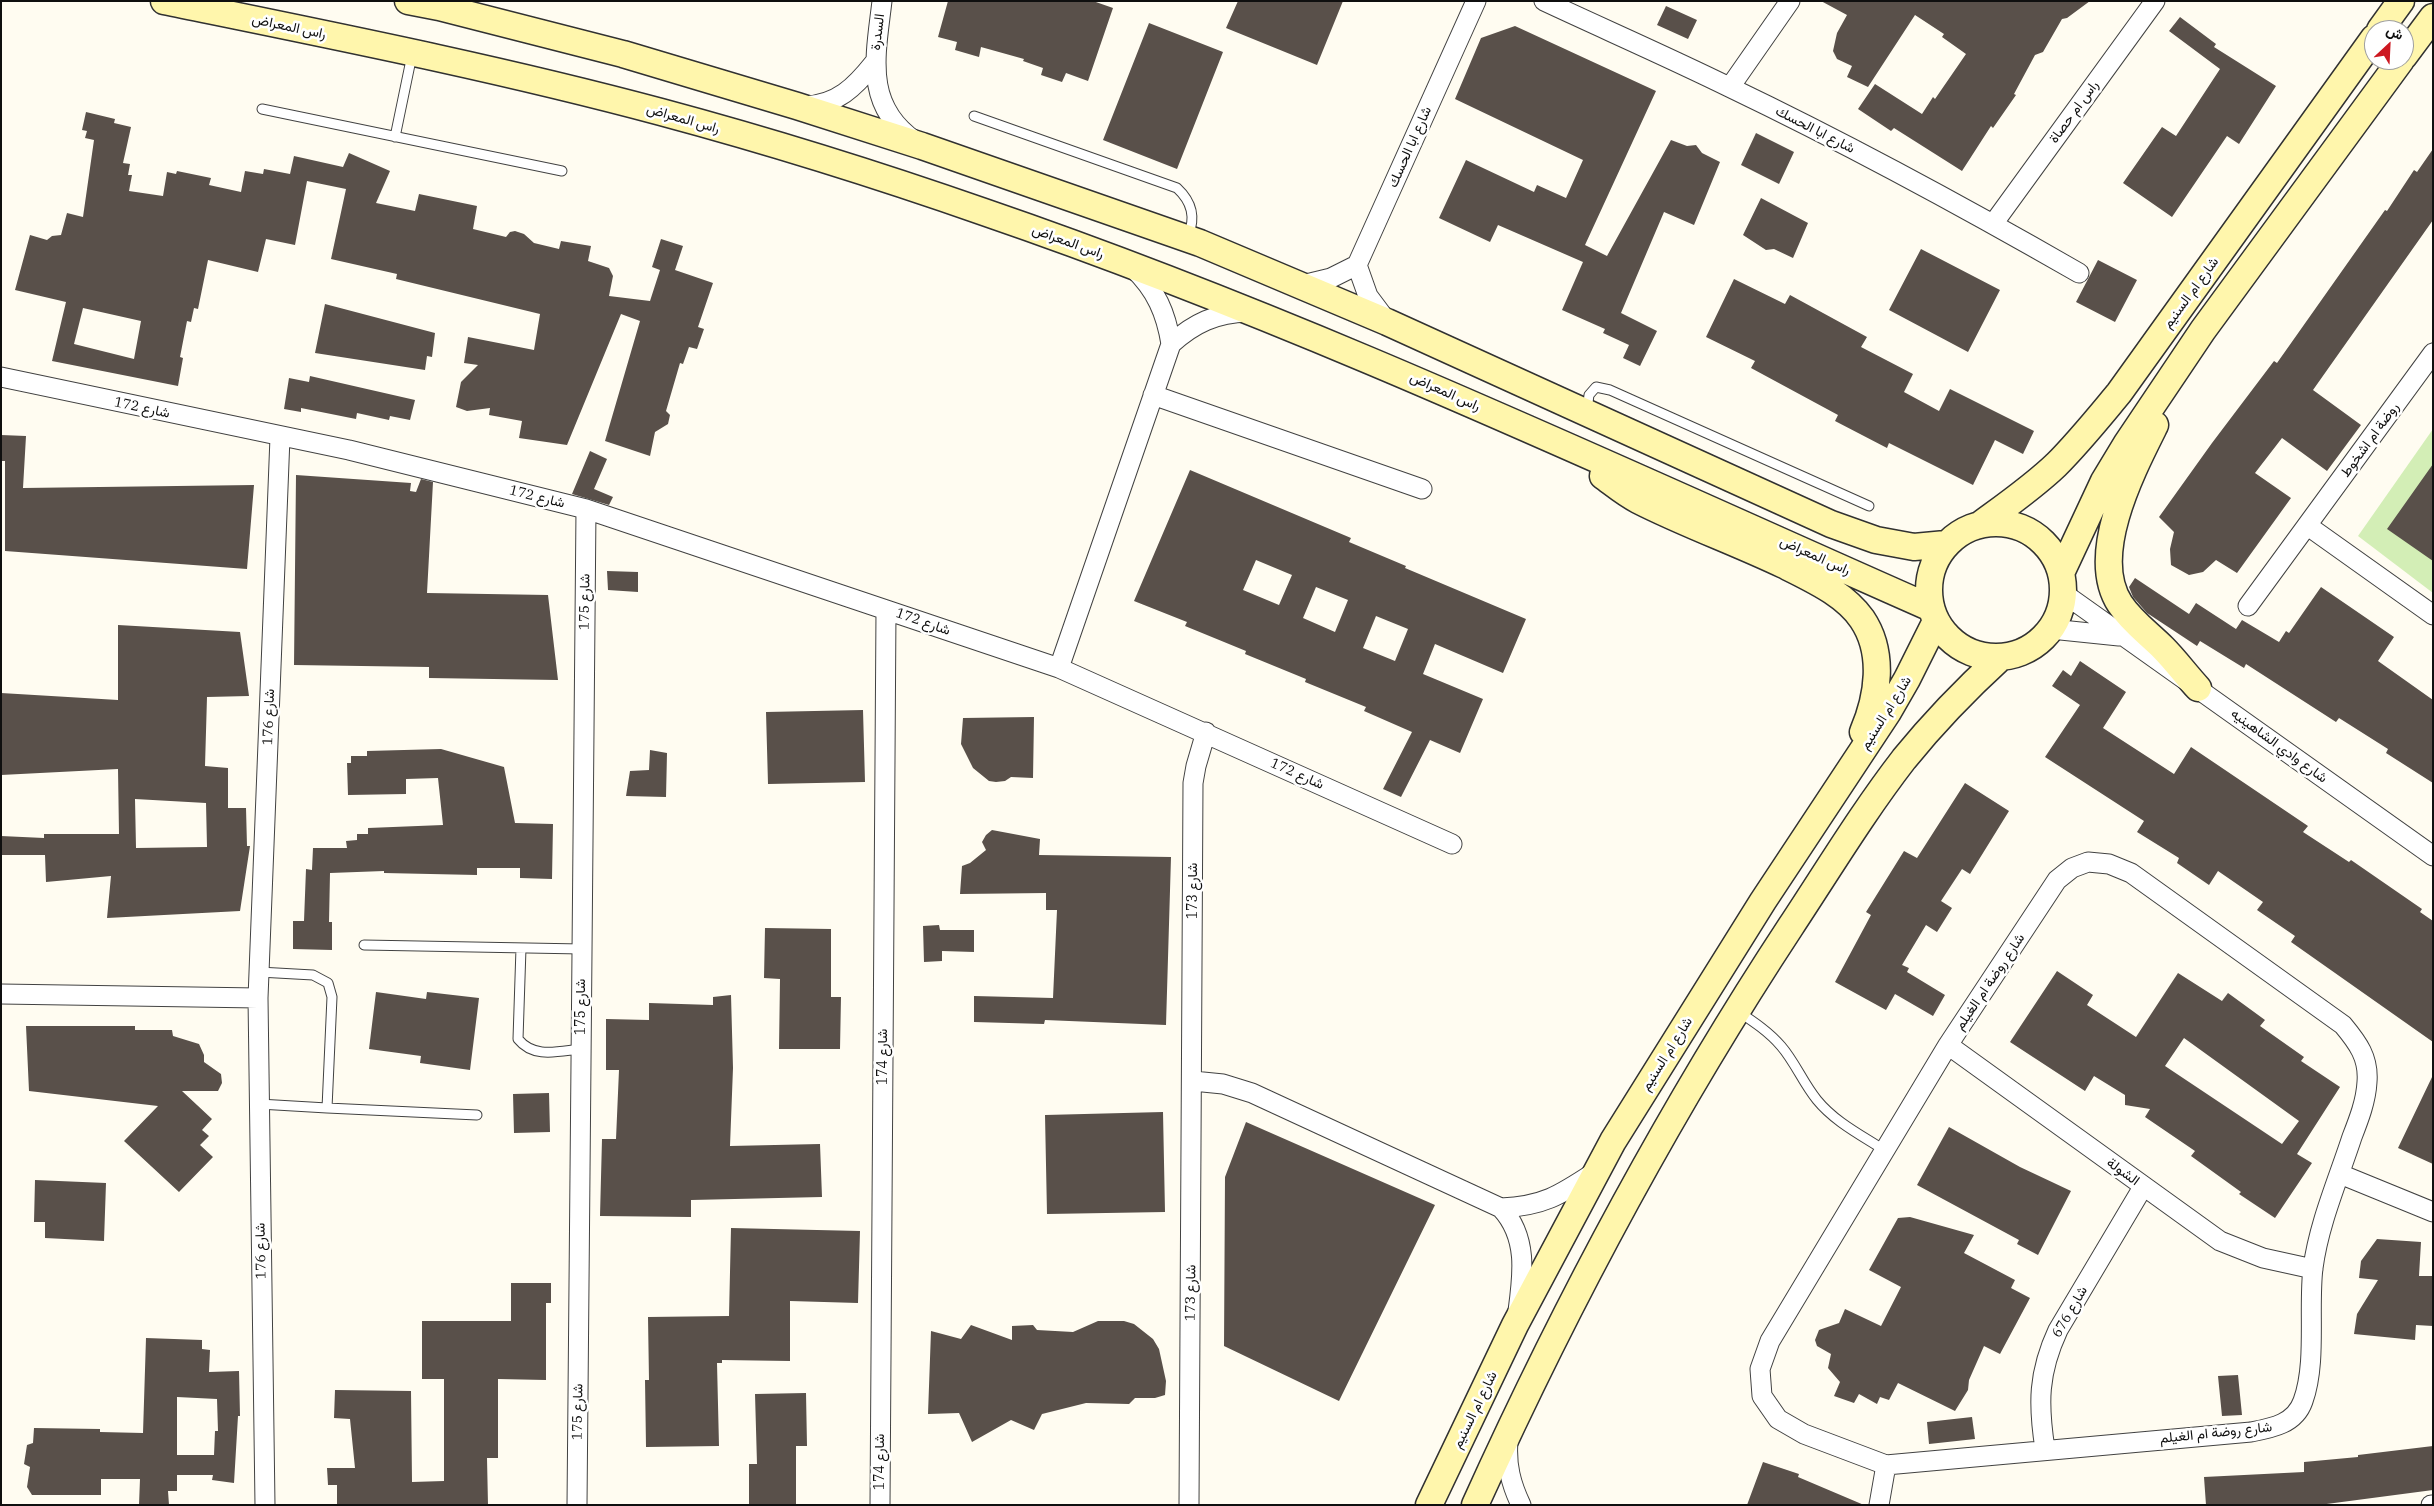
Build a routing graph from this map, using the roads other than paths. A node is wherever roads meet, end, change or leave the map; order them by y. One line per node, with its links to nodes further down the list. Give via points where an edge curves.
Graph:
1 (164, 1): 12 (main road, راس المعراض)
2 (408, 1): 17 (main road, via 623,54)
3 (882, 1): 14 (street, السدرة)
4 (1476, 1): 26 (street, شارع ابا الحسك)
5 (1544, 1): 16 (street, شارع ابا الحسك)
6 (1790, 1): 16 (street)
7 (2155, 1): 23 (street, راس ام حصاة)
8 (2400, 1): 10 (main road)
9 (2433, 17): 11 (main road)
10 (2387, 20)
11 (2414, 43)
12 (413, 52): 20 (lane); 25 (main road, راس المعراض, via 662,112 984,212)
13 (2364, 52): 42 (main road, شارع ام السنيم, via 2098,419 2024,494)
14 (874, 63): 17 (street, السدرة, via 859,83 841,97 820,106); 21 (street, السدرة, via 882,103 892,120)
15 (2394, 70): 31 (main road)
16 (1730, 87): 23 (street, شارع ابا الحسك)
17 (797, 106): 21 (main road)
18 (262, 109): 20 (lane)
19 (974, 116): 24 (lane, via 1177,188 1191,206 1193,217)
20 (395, 137): 22 (lane)
21 (922, 146): 24 (main road)
22 (562, 172)
23 (1993, 224): 27 (street, شارع ابا الحسك)
24 (1187, 238): 28 (main road)
25 (1129, 264): 29 (main road, راس المعراض); 32 (street, via 1158,298 1167,320)
26 (1357, 265): 28 (street, via 1331,278); 30 (street, via 1368,296)
27 (2079, 273)
28 (1302, 286): 30 (main road)
29 (1253, 312): 32 (street, via 1230,312 1208,318); 38 (main road, راس المعراض)
30 (1387, 322): 36 (main road)
31 (2203, 330): 45 (main road, via 2104,482); 54 (main road, via 2123,496 2112,538 2109,569 2120,603 2134,622 2163,648)
32 (1171, 344): 35 (street)
33 (2433, 353): 43 (street, روضة ام اشخوط)
34 (1, 377): 37 (street, شارع 172)
35 (1153, 394): 39 (street); 53 (street)
36 (1586, 412): 40 (lane, via 1589,395 1596,387 1610,390); 44 (main road, via 1832,524 1876,540 1914,547)
37 (280, 437): 41 (street, شارع 172, via 349,450); 62 (street, شارع 176)
38 (1556, 442): 48 (main road, راس المعراض); 56 (main road, via 1636,499 1802,574 1837,594 1853,608 1872,637 1877,662 1876,688 1870,716)
39 (1422, 489)
40 (1869, 506)
41 (586, 509): 47 (street, شارع 172); 61 (street, شارع 175)
42 (1981, 524): 44 (main road); 45 (main road, via 2002,523 2022,528 2039,538 2053,554)
43 (2308, 526): 46 (street, روضة ام اشخوط); 49 (street)
44 (1946, 544): 48 (main road, via 1930,574 1928,591)
45 (2062, 583): 50 (main road, via 2060,612); 51 (street, شارع وادي الشاهينيه)
46 (2248, 606)
47 (886, 610): 53 (street, شارع 172); 85 (street, شارع 174)
48 (1934, 614): 52 (main road, via 1948,637 1963,649 1982,656); 56 (main road, شارع ام السنيم, via 1907,679)
49 (2433, 615)
50 (2051, 629): 51 (street, شارع وادي الشاهينيه); 52 (main road, via 2020,653)
51 (2123, 637): 54 (street, شارع وادي الشاهينيه)
52 (2001, 657): 65 (main road, via 1963,692 1887,782)
53 (1059, 668): 55 (street, شارع 172)
54 (2198, 688): 58 (street, شارع وادي الشاهينيه)
55 (1206, 732): 57 (street, شارع 172); 68 (street, شارع 173, via 1193,783)
56 (1842, 782): 73 (main road, شارع ام السنيم, via 1763,901)
57 (1452, 844)
58 (2433, 856)
59 (364, 945): 60 (lane)
60 (521, 948): 61 (lane); 67 (lane, via 518,1039 524,1047 536,1052)
61 (582, 949): 67 (street, شارع 175)
62 (259, 972): 64 (street, شارع 176); 70 (lane, via 313,975 328,983 332,996)
63 (1, 994): 64 (street)
64 (258, 998): 69 (street, شارع 176)
65 (1736, 1011): 72 (lane, via 1759,1025 1782,1046 1808,1088 1827,1111); 80 (main road, via 1607,1235)
66 (1948, 1045): 72 (street, شارع روضة ام الغيلم); 74 (street, شارع روضة ام الغيلم, via 2057,880 2072,868 2088,862 2109,864 2131,873 2343,1025 2358,1042 2366,1058 2367,1082 2363,1107); 75 (street, الشولة)
67 (581, 1050): 84 (street, شارع 175)
68 (1193, 1081): 76 (street, via 1223,1084 1252,1093); 86 (street, شارع 173)
69 (260, 1104): 70 (lane); 83 (street, شارع 176)
70 (327, 1108): 71 (lane)
71 (477, 1115)
72 (1884, 1150): 82 (street, شارع روضة ام الغيلم, via 1770,1341 1760,1369 1762,1396 1778,1419 1804,1434)
73 (1596, 1171): 76 (street, via 1540,1203); 79 (main road, شارع ام السنيم)
74 (2340, 1174): 77 (street); 78 (street, شارع روضة ام الغيلم, via 2320,1231)
75 (2143, 1187): 78 (street, الشولة, via 2220,1241 2263,1258); 81 (street, شارع 676, via 2048,1352 2041,1381 2039,1411)
76 (1502, 1208): 79 (street, via 1515,1226 1522,1254)
77 (2433, 1212)
78 (2313, 1269): 81 (street, شارع روضة ام الغيلم, via 2308,1380 2303,1402 2294,1415 2278,1427)
79 (1515, 1325): 87 (main road, شارع ام السنيم)
80 (1508, 1432): 88 (main road); 89 (street, via 1511,1484)
81 (2044, 1450): 82 (street, شارع روضة ام الغيلم)
82 (1886, 1465): 90 (street)
83 (265, 1505)
84 (577, 1505)
85 (880, 1505)
86 (1189, 1505)
87 (1429, 1505)
88 (1475, 1505)
89 (1521, 1505)
90 (1880, 1505)

